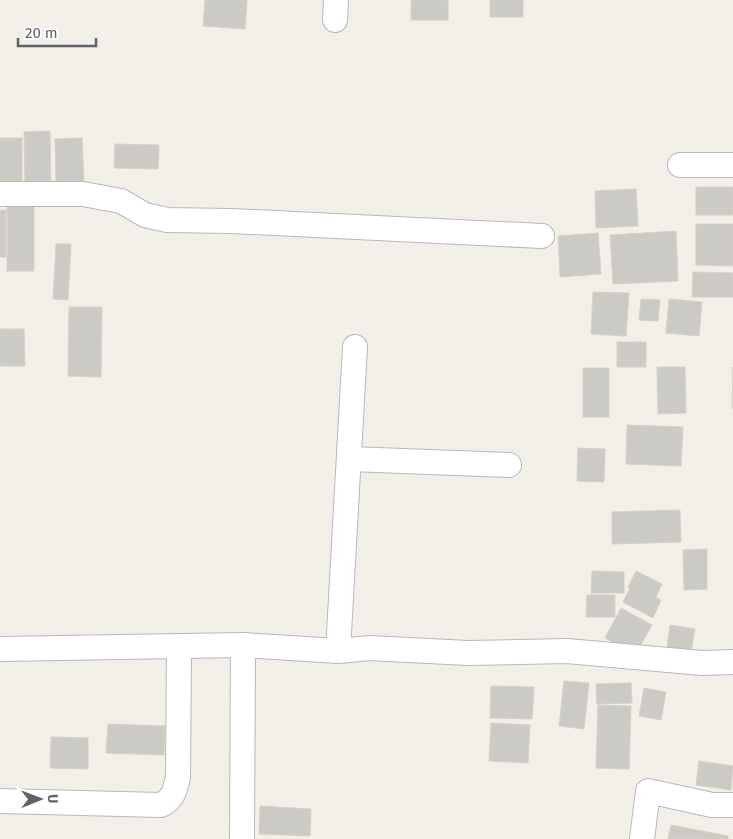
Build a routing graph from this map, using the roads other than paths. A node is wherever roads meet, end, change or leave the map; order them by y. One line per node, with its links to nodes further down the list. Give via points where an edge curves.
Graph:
1 (680, 165): 2 (street)
2 (733, 165)
3 (0, 194): 4 (street, via 83,194 121,201 146,215 167,220)
4 (542, 236)
5 (355, 347): 6 (street)
6 (350, 459): 7 (street); 11 (street)
7 (509, 465)
8 (243, 646): 9 (street); 11 (street); 15 (street)
9 (179, 648): 10 (street); 13 (street, via 178,778 169,801 161,805)
10 (0, 649)
11 (338, 651): 12 (street, via 370,648 468,653 567,652 702,663)
12 (733, 662)
13 (0, 801)
14 (733, 805): 16 (street, via 648,792)
15 (242, 839)
16 (642, 839)

